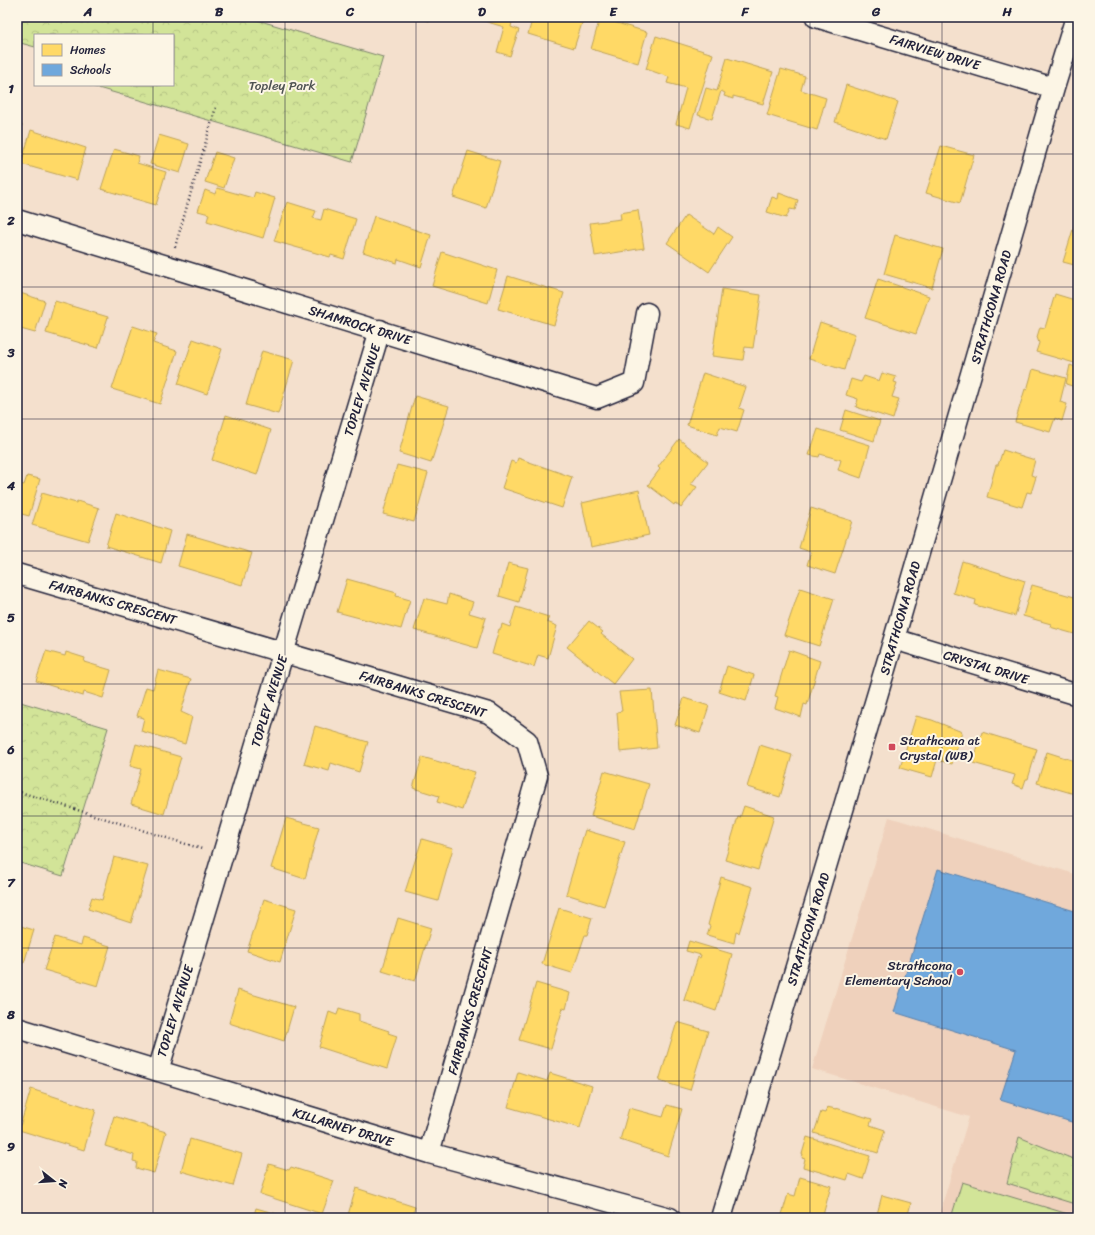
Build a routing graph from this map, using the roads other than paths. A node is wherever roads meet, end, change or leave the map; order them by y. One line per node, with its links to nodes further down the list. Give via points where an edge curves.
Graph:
1 (816, 17): 3 (street, FAIRVIEW DRIVE)
2 (1076, 17): 3 (street, STRATHCONA ROAD)
3 (1054, 88): 8 (street, STRATHCONA ROAD)
4 (17, 220): 6 (street, SHAMROCK DRIVE)
5 (646, 313): 6 (street, SHAMROCK DRIVE, via 634,383 598,398)
6 (380, 330): 9 (street, TOPLEY AVENUE)
7 (17, 574): 9 (street, FAIRBANKS CRESCENT)
8 (894, 639): 10 (street, CRYSTAL DRIVE); 15 (street, STRATHCONA ROAD)
9 (283, 652): 12 (street, TOPLEY AVENUE); 13 (street, FAIRBANKS CRESCENT, via 489,713 527,741 537,776)
10 (1078, 695)
11 (17, 1028): 12 (street, KILLARNEY DRIVE)
12 (158, 1071): 13 (street, KILLARNEY DRIVE)
13 (429, 1153): 14 (street, KILLARNEY DRIVE)
14 (670, 1218)
15 (721, 1218)

